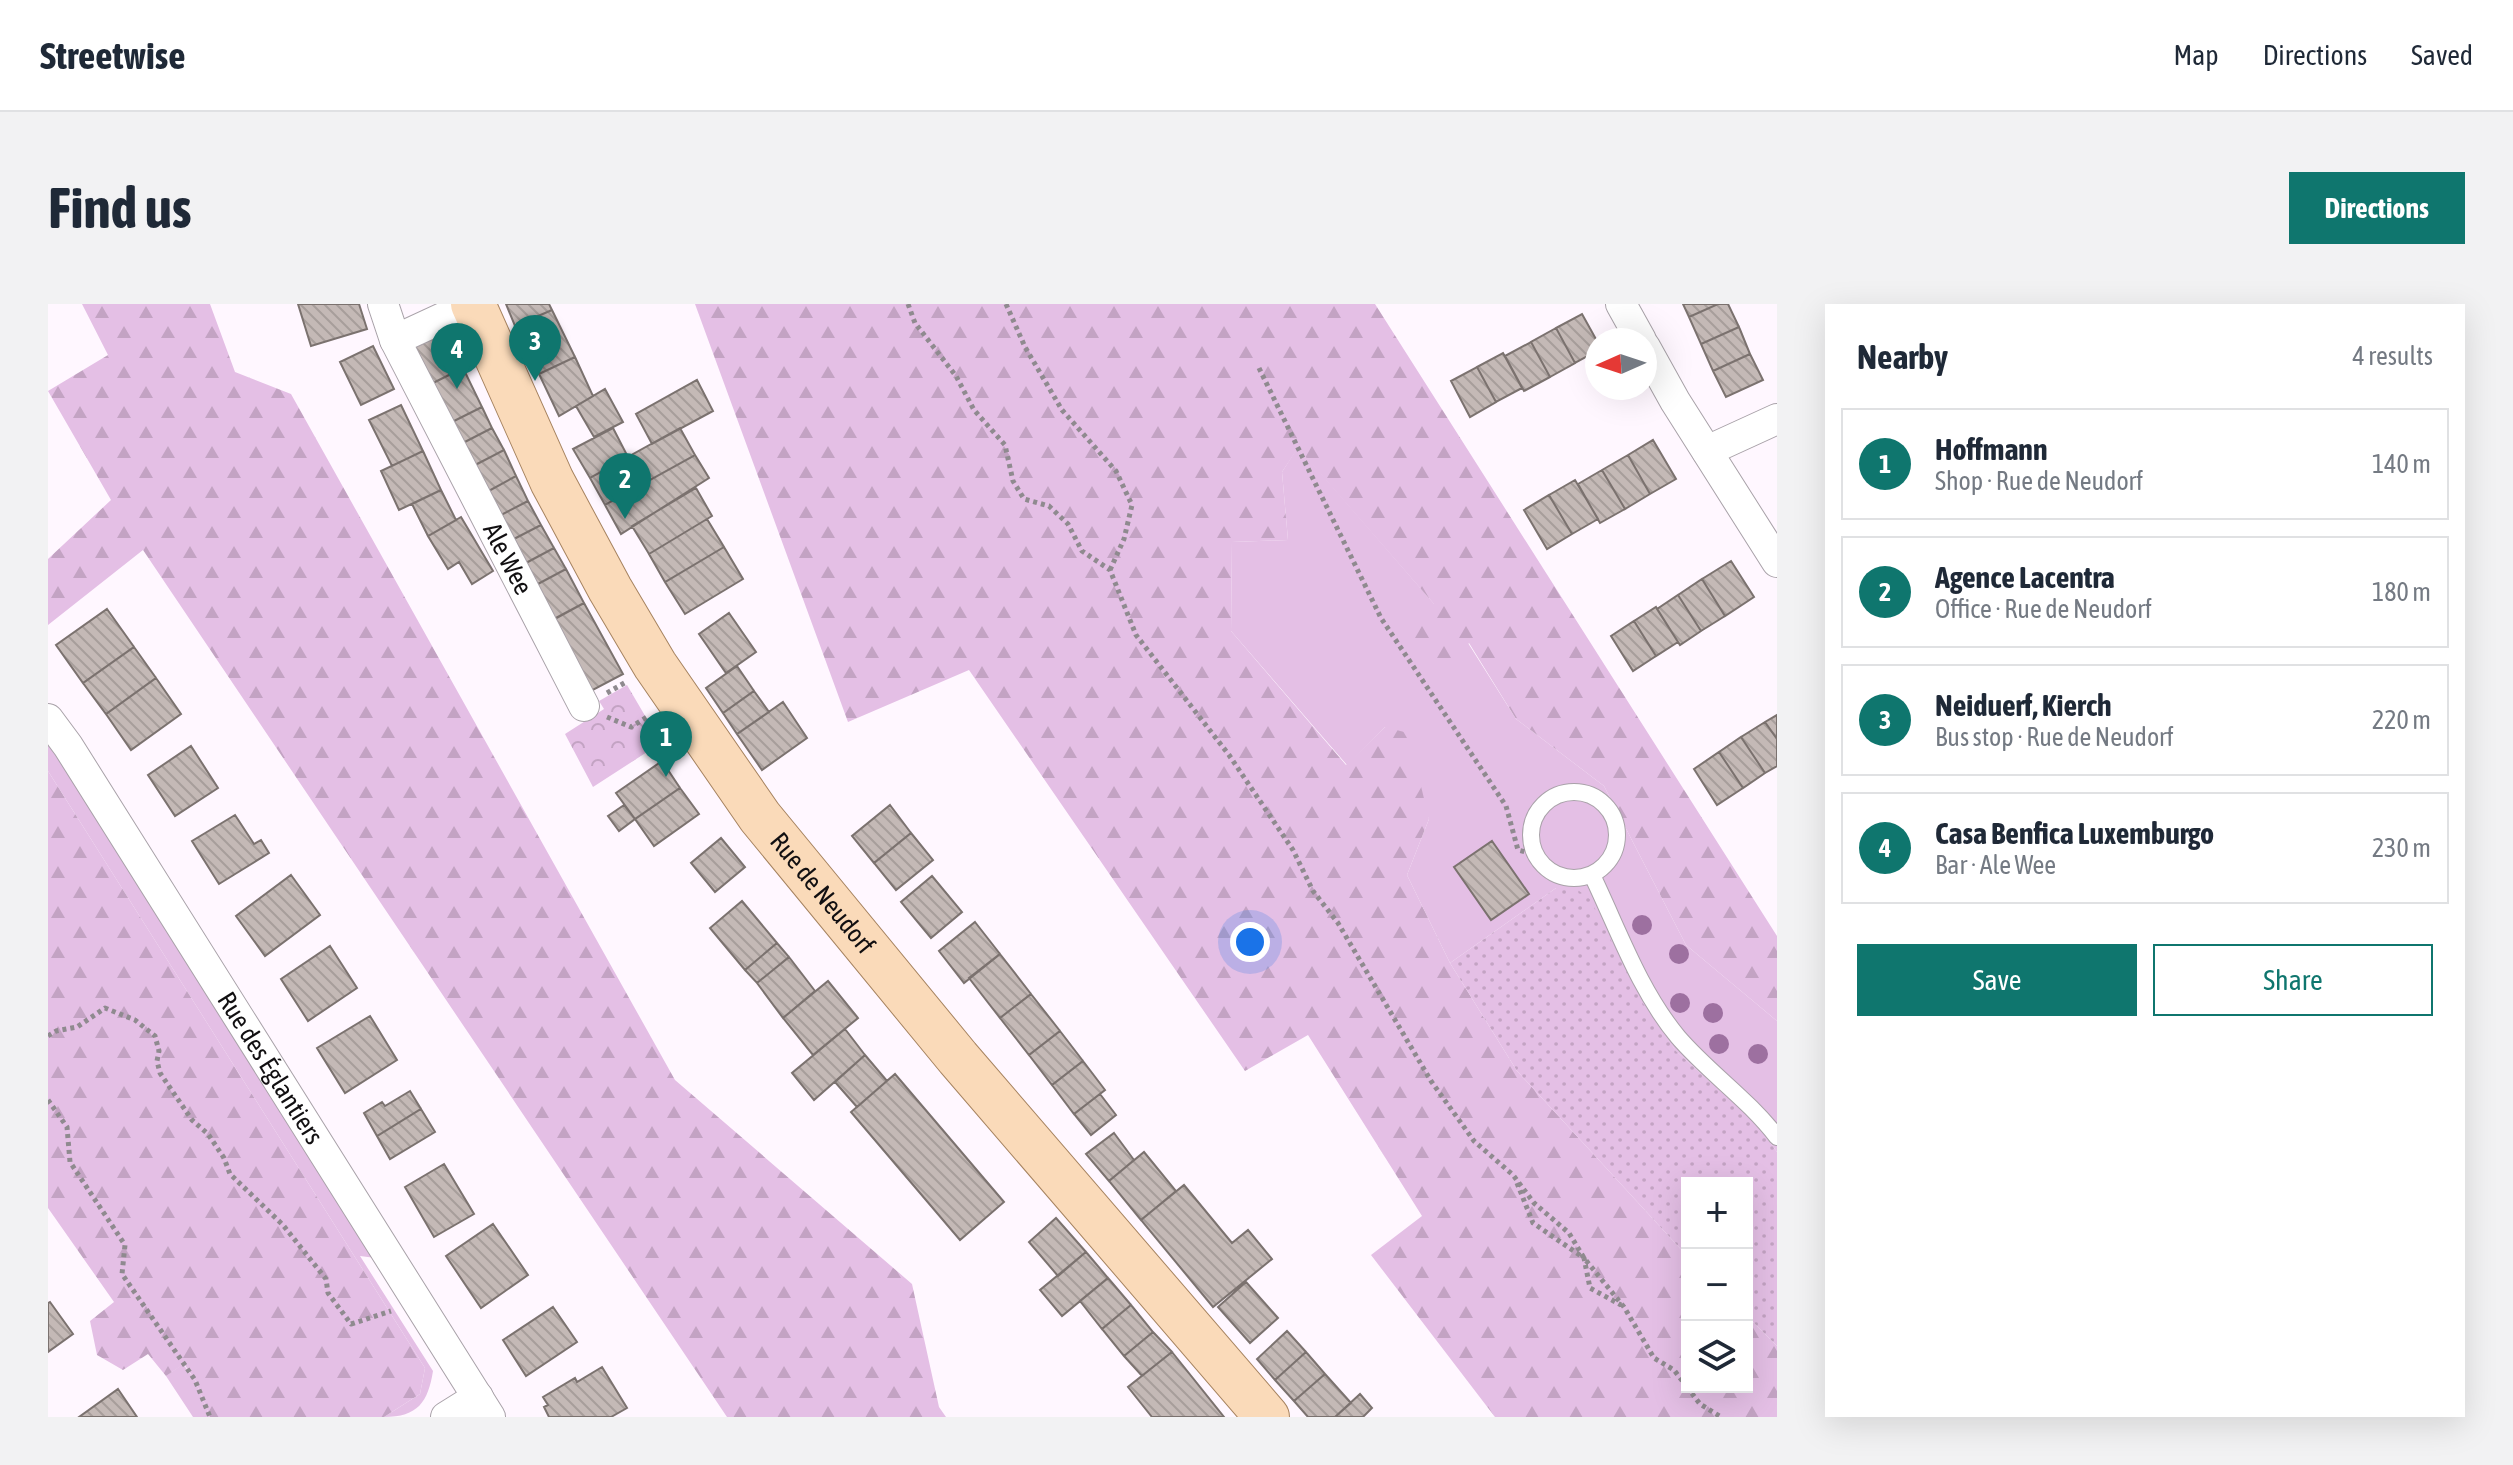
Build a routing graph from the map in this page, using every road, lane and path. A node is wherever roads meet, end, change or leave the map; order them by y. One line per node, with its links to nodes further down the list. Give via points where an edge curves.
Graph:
1 (383, 304): 7 (street, Ale Wee)
2 (473, 304): 7 (street); 14 (main road, Rue de Neudorf, via 552,481)
3 (908, 304): 13 (path, via 915,323 956,376 974,410 1005,445 1013,481 1024,499 1049,506 1068,524 1082,551)
4 (1006, 304): 13 (path, via 1062,410 1116,471 1132,505)
5 (1621, 304): 6 (street)
6 (1634, 328)
7 (395, 340): 15 (street, Ale Wee)
8 (1657, 367): 11 (street)
9 (1259, 368): 18 (path, via 1381,618 1506,806 1518,850)
10 (1777, 419): 11 (street)
11 (1707, 451): 12 (street)
12 (1777, 562)
13 (1110, 570): 23 (path, via 1136,635 1229,755 1293,850 1431,1081 1474,1141)
14 (655, 665): 15 (path); 32 (main road, Rue de Neudorf, via 780,843)
15 (584, 706): 16 (path, via 631,727)
16 (646, 717)
17 (48, 719): 25 (street, Rue des Églantiers)
18 (1534, 854): 19 (lane, via 1548,871 1570,879); 19 (lane, via 1530,831 1538,810 1555,795 1578,791 1599,799 1614,817 1617,839 1610,861)
19 (1592, 875): 22 (lane, via 1649,995 1671,1027)
20 (48, 1036): 25 (path, via 77,1027 105,1008 135,1020 155,1036 160,1073 208,1134 230,1174 326,1279 328,1293 351,1324)
21 (48, 1100): 30 (path, via 67,1127 70,1162 125,1245 122,1274 195,1380)
22 (1777, 1137)
23 (1513, 1175): 24 (path, via 1534,1203 1569,1233); 24 (path, via 1533,1223)
24 (1584, 1258): 26 (path); 26 (path, via 1590,1288)
25 (419, 1303): 29 (street, Rue des Églantiers)
26 (1624, 1307): 27 (path, via 1654,1358)
27 (1681, 1379)
28 (1692, 1393): 33 (path)
29 (484, 1407): 31 (street)
30 (210, 1417)
31 (446, 1417)
32 (1267, 1417)
33 (1721, 1417)

